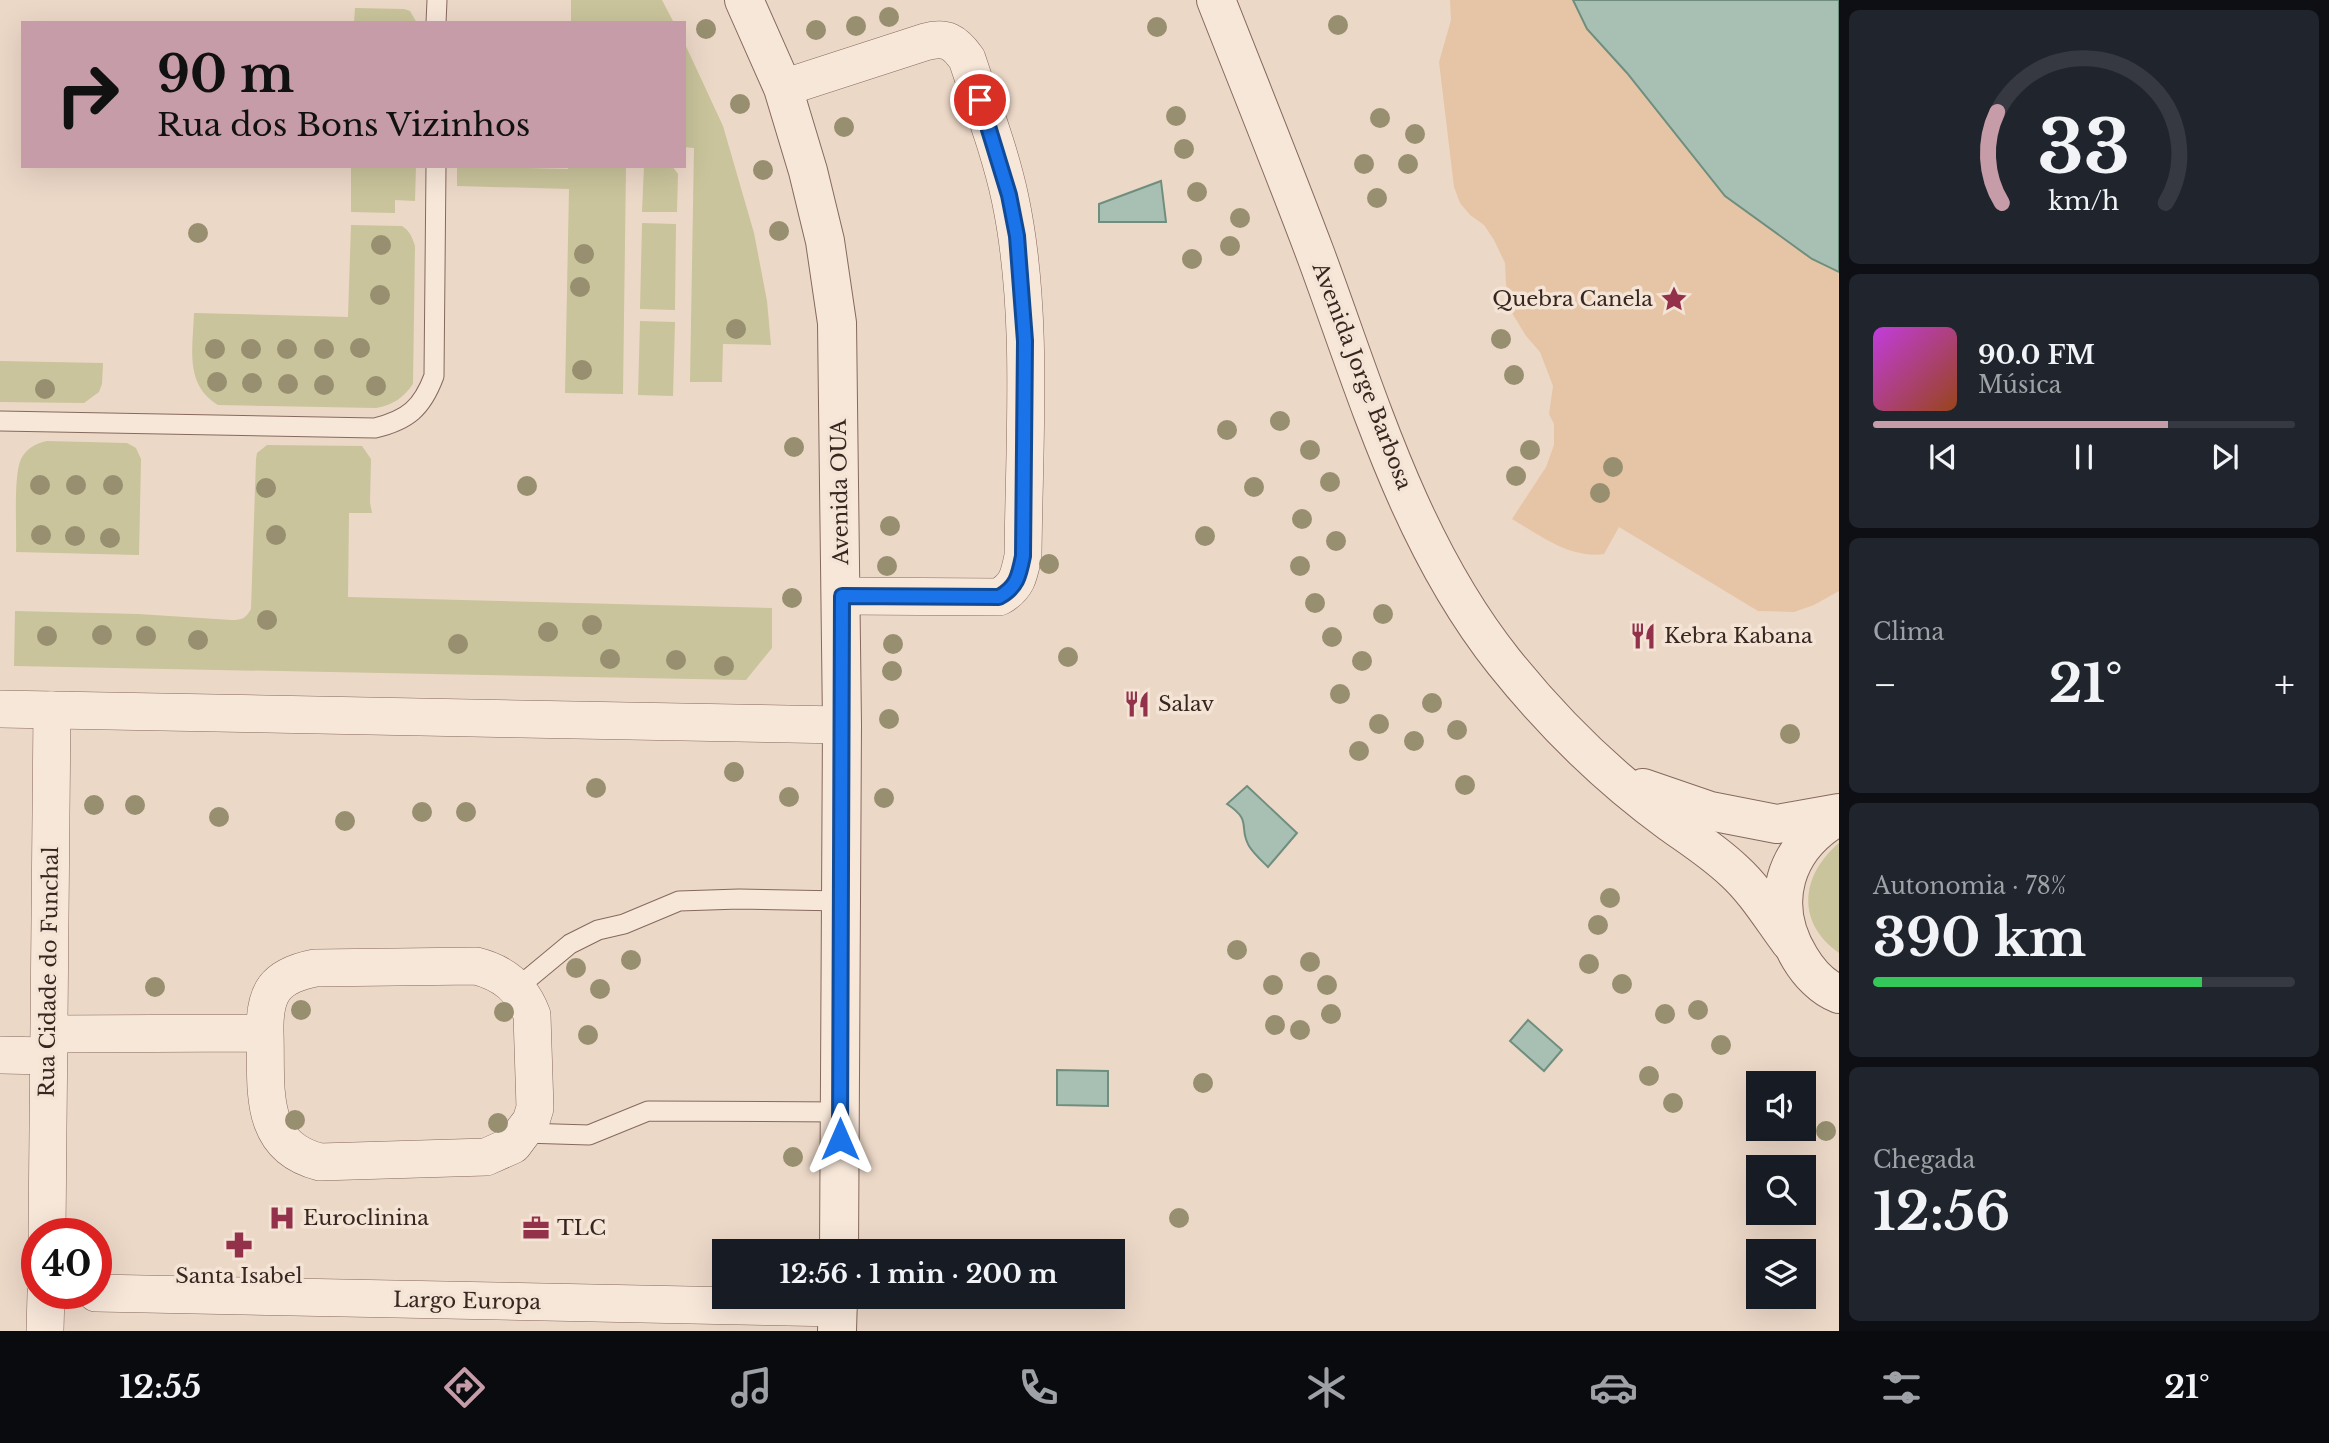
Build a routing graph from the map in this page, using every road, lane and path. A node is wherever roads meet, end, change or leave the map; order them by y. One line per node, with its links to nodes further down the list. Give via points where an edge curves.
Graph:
1 (437, 0): 4 (lane)
2 (744, 0): 5 (street, Avenida OUA)
3 (1216, 0): 12 (street, Avenida Jorge Barbosa, via 1315,253 1373,417 1432,548 1503,661 1555,720)
4 (436, 21)
5 (783, 88): 8 (street, Avenida OUA, via 819,218 837,323); 8 (street, via 937,38 948,41 967,60 1009,195 1017,236 1025,341 1023,556 1018,580 999,597)
6 (436, 168): 7 (lane, via 434,376 427,396 394,424 375,429)
7 (0, 421)
8 (842, 596): 11 (street, Avenida OUA)
9 (0, 709): 10 (street)
10 (52, 710): 11 (street); 19 (street, Rua Cidade do Funchal)
11 (842, 724): 14 (street, Avenida OUA)
12 (1621, 781): 13 (street, Avenida Jorge Barbosa, via 1710,811 1777,824); 15 (street, Avenida Jorge Barbosa, via 1736,872)
13 (1839, 815): 15 (street, via 1799,850 1786,878 1783,910)
14 (842, 901): 16 (lane, via 679,901 570,944); 21 (street, Avenida OUA)
15 (1790, 942): 17 (street, Avenida Jorge Barbosa, via 1805,967)
16 (517, 988): 18 (street, via 493,970 476,966 316,968 278,985 264,1008); 22 (street, via 532,1015 534,1108)
17 (1838, 996)
18 (265, 1033): 19 (street); 22 (street, via 267,1110 272,1126 283,1142 307,1158 320,1162 486,1157 513,1145)
19 (49, 1045): 20 (street); 23 (street, Rua Cidade do Funchal)
20 (0, 1055)
21 (840, 1112): 22 (lane, via 648,1111 589,1135); 24 (street, Avenida OUA)
22 (524, 1133)
23 (47, 1218)
24 (839, 1239)
25 (112, 1293): 27 (street, Largo Europa)
26 (46, 1309): 28 (street)
27 (837, 1312)
28 (45, 1331)

